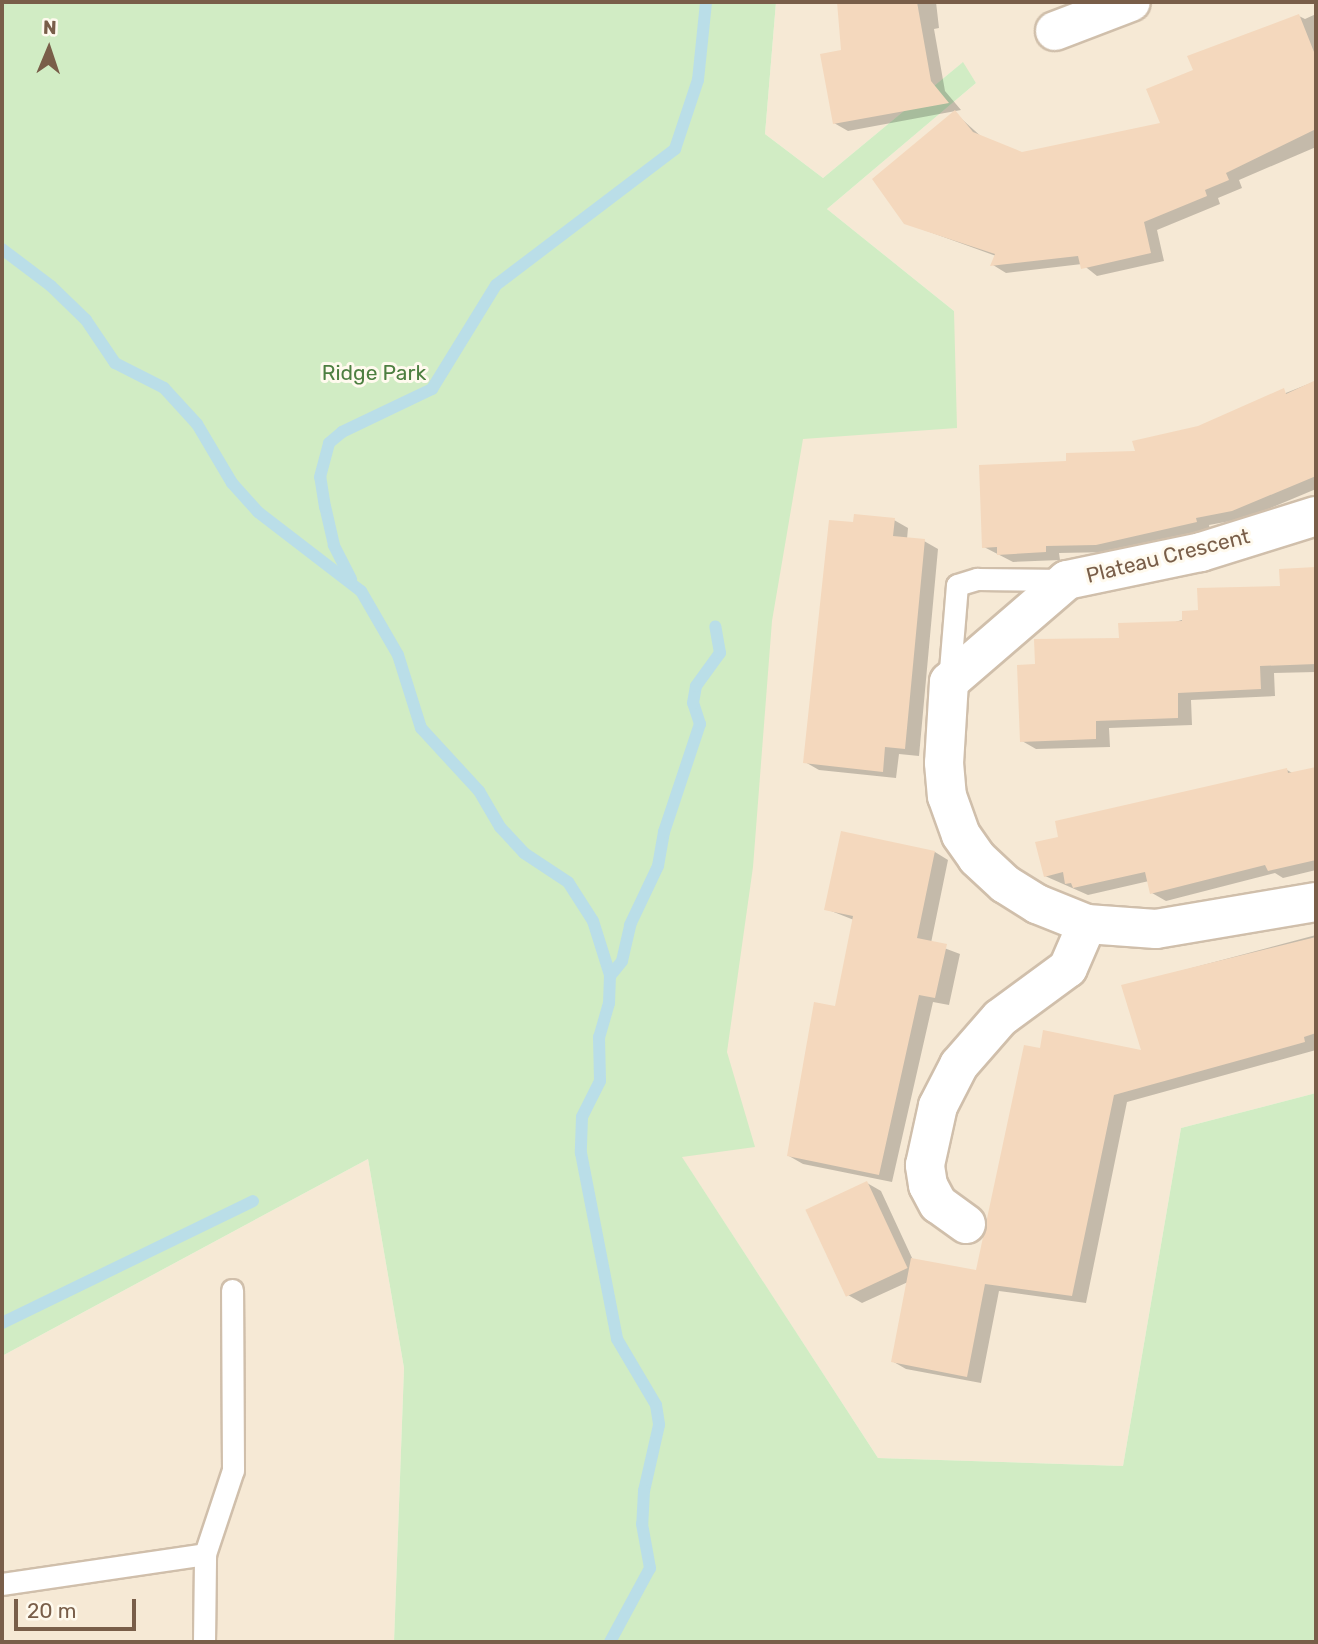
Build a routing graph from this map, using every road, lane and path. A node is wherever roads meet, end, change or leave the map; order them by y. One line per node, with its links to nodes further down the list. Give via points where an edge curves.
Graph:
1 (1131, 2): 2 (street)
2 (1055, 31)
3 (1316, 516): 4 (street, Plateau Crescent, via 1201,552)
4 (1067, 580): 5 (street, Plateau Crescent); 5 (lane, via 977,579 957,586)
5 (949, 682): 7 (street, via 944,763 947,796 961,835 1005,884 1037,904)
6 (1316, 902): 7 (street, via 1156,929)
7 (1087, 924): 8 (street, via 1068,968 999,1018 958,1065 938,1106 925,1165 928,1185 939,1204)
8 (965, 1224)
9 (232, 1290): 10 (lane, via 233,1470)
10 (205, 1554): 11 (lane); 12 (lane)
11 (2, 1584)
12 (204, 1642)

